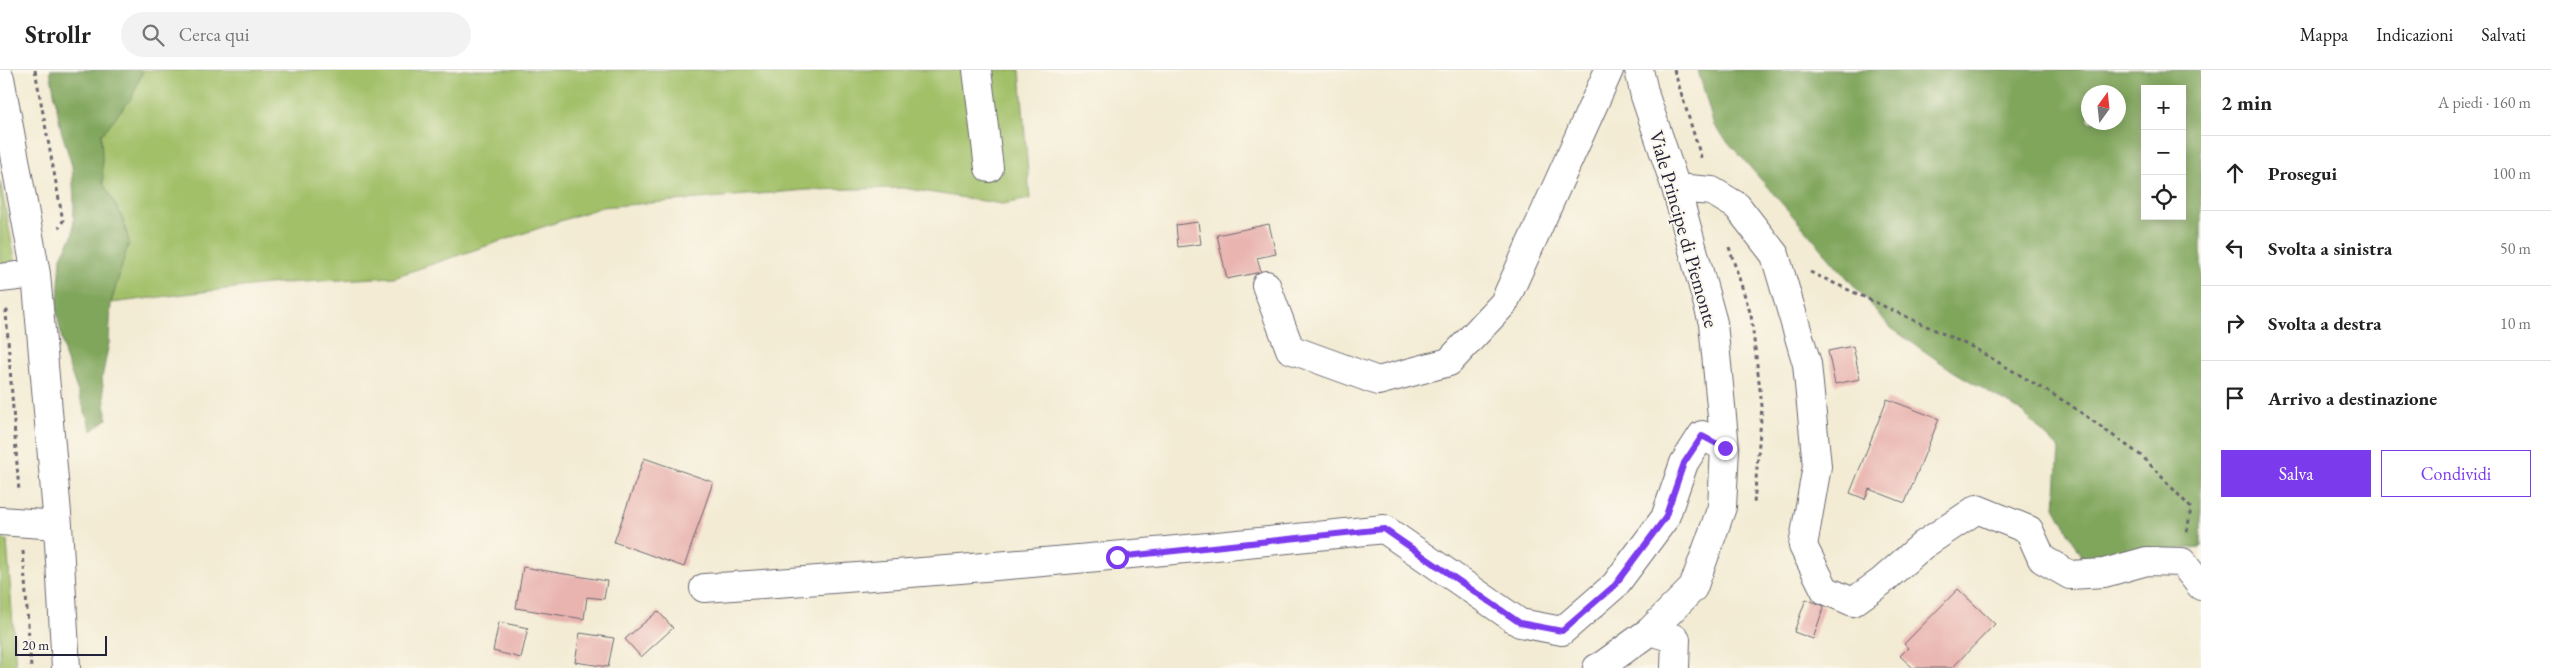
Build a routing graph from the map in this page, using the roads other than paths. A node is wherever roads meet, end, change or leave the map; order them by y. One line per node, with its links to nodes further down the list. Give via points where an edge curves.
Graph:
1 (977, 70): 5 (street)
2 (1609, 70): 9 (street, via 1504,303 1449,362 1378,381 1290,349)
3 (1639, 70): 6 (street, Viale Principe di Piemonte)
4 (0, 78): 7 (street)
5 (989, 168)
6 (1676, 188): 10 (street, Viale Principe di Piemonte, via 1713,323); 13 (street, via 1712,191 1737,206 1775,255 1807,364 1817,466 1804,546 1825,590 1853,602 1923,544 1977,509 2029,530 2042,559 2070,575 2104,572 2147,561 2182,562)
7 (36, 274): 8 (street); 12 (street)
8 (0, 278)
9 (1266, 285)
10 (1725, 448): 14 (street, via 1702,436 1684,463 1665,518 1615,585 1562,631 1520,623 1384,529 1117,557); 15 (street, Viale Principe di Piemonte, via 1722,507 1693,588)
11 (10, 522): 12 (street)
12 (58, 525): 16 (street)
13 (2201, 586)
14 (704, 588)
15 (1650, 631): 17 (street, Viale Principe di Piemonte); 18 (street, via 1676,639)
16 (66, 668)
17 (1596, 668)
18 (1675, 668)

